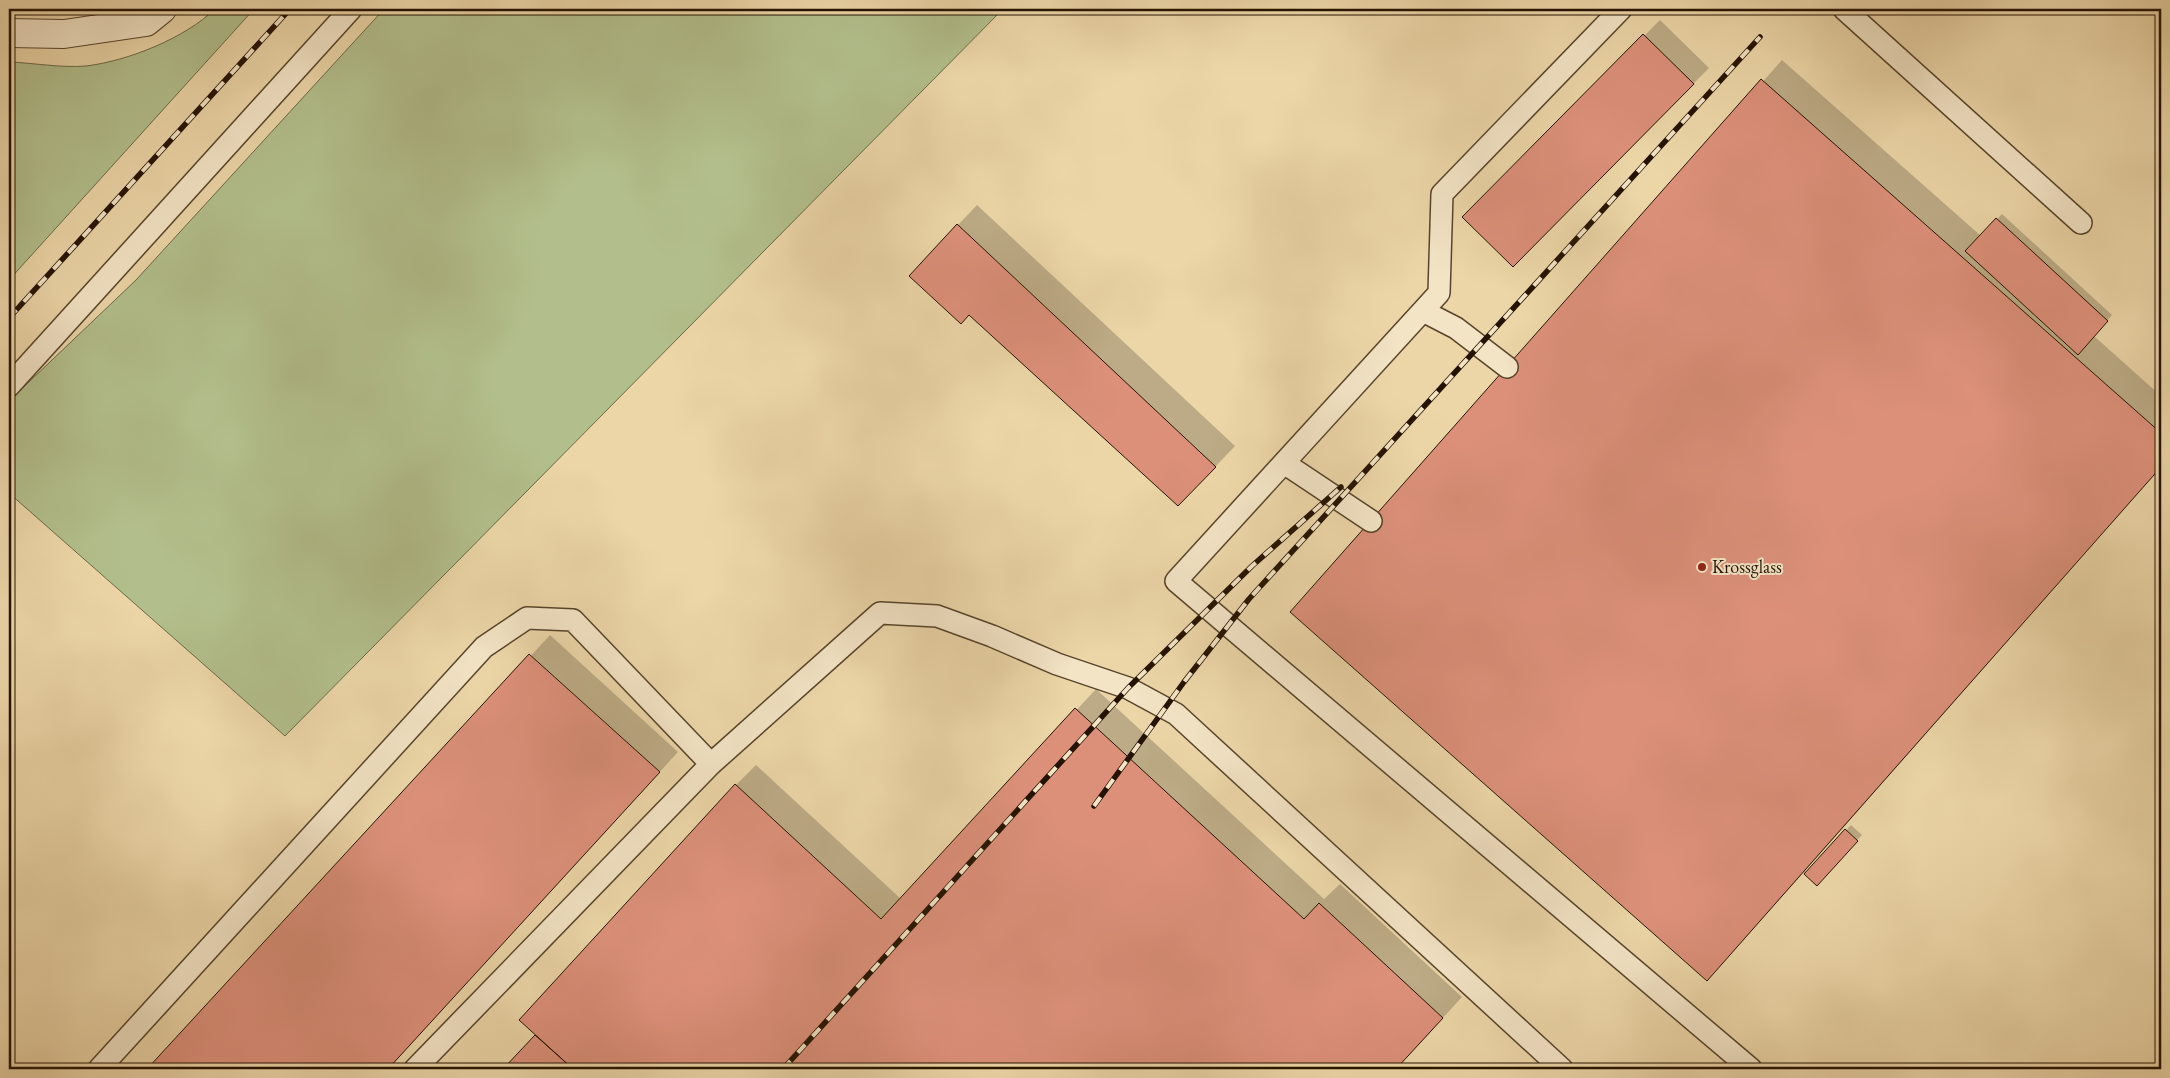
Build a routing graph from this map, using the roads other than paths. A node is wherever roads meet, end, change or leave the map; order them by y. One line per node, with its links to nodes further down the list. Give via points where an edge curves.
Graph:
1 (162, 9): 5 (street, via 146,22 64,34)
2 (351, 9): 9 (lane)
3 (1621, 9): 7 (lane, via 1442,194 1439,293)
4 (1844, 9): 6 (lane)
5 (9, 33)
6 (2081, 224)
7 (1423, 311): 8 (lane, via 1456,328); 10 (lane)
8 (1507, 367)
9 (9, 386)
10 (1284, 463): 11 (lane); 16 (lane, via 1176,581)
11 (1371, 521)
12 (711, 764): 13 (lane, via 573,620 527,618 484,647); 14 (lane); 15 (lane, via 880,613 937,616 1057,664 1128,688 1176,714)
13 (99, 1069)
14 (415, 1069)
15 (1562, 1069)
16 (1751, 1069)

